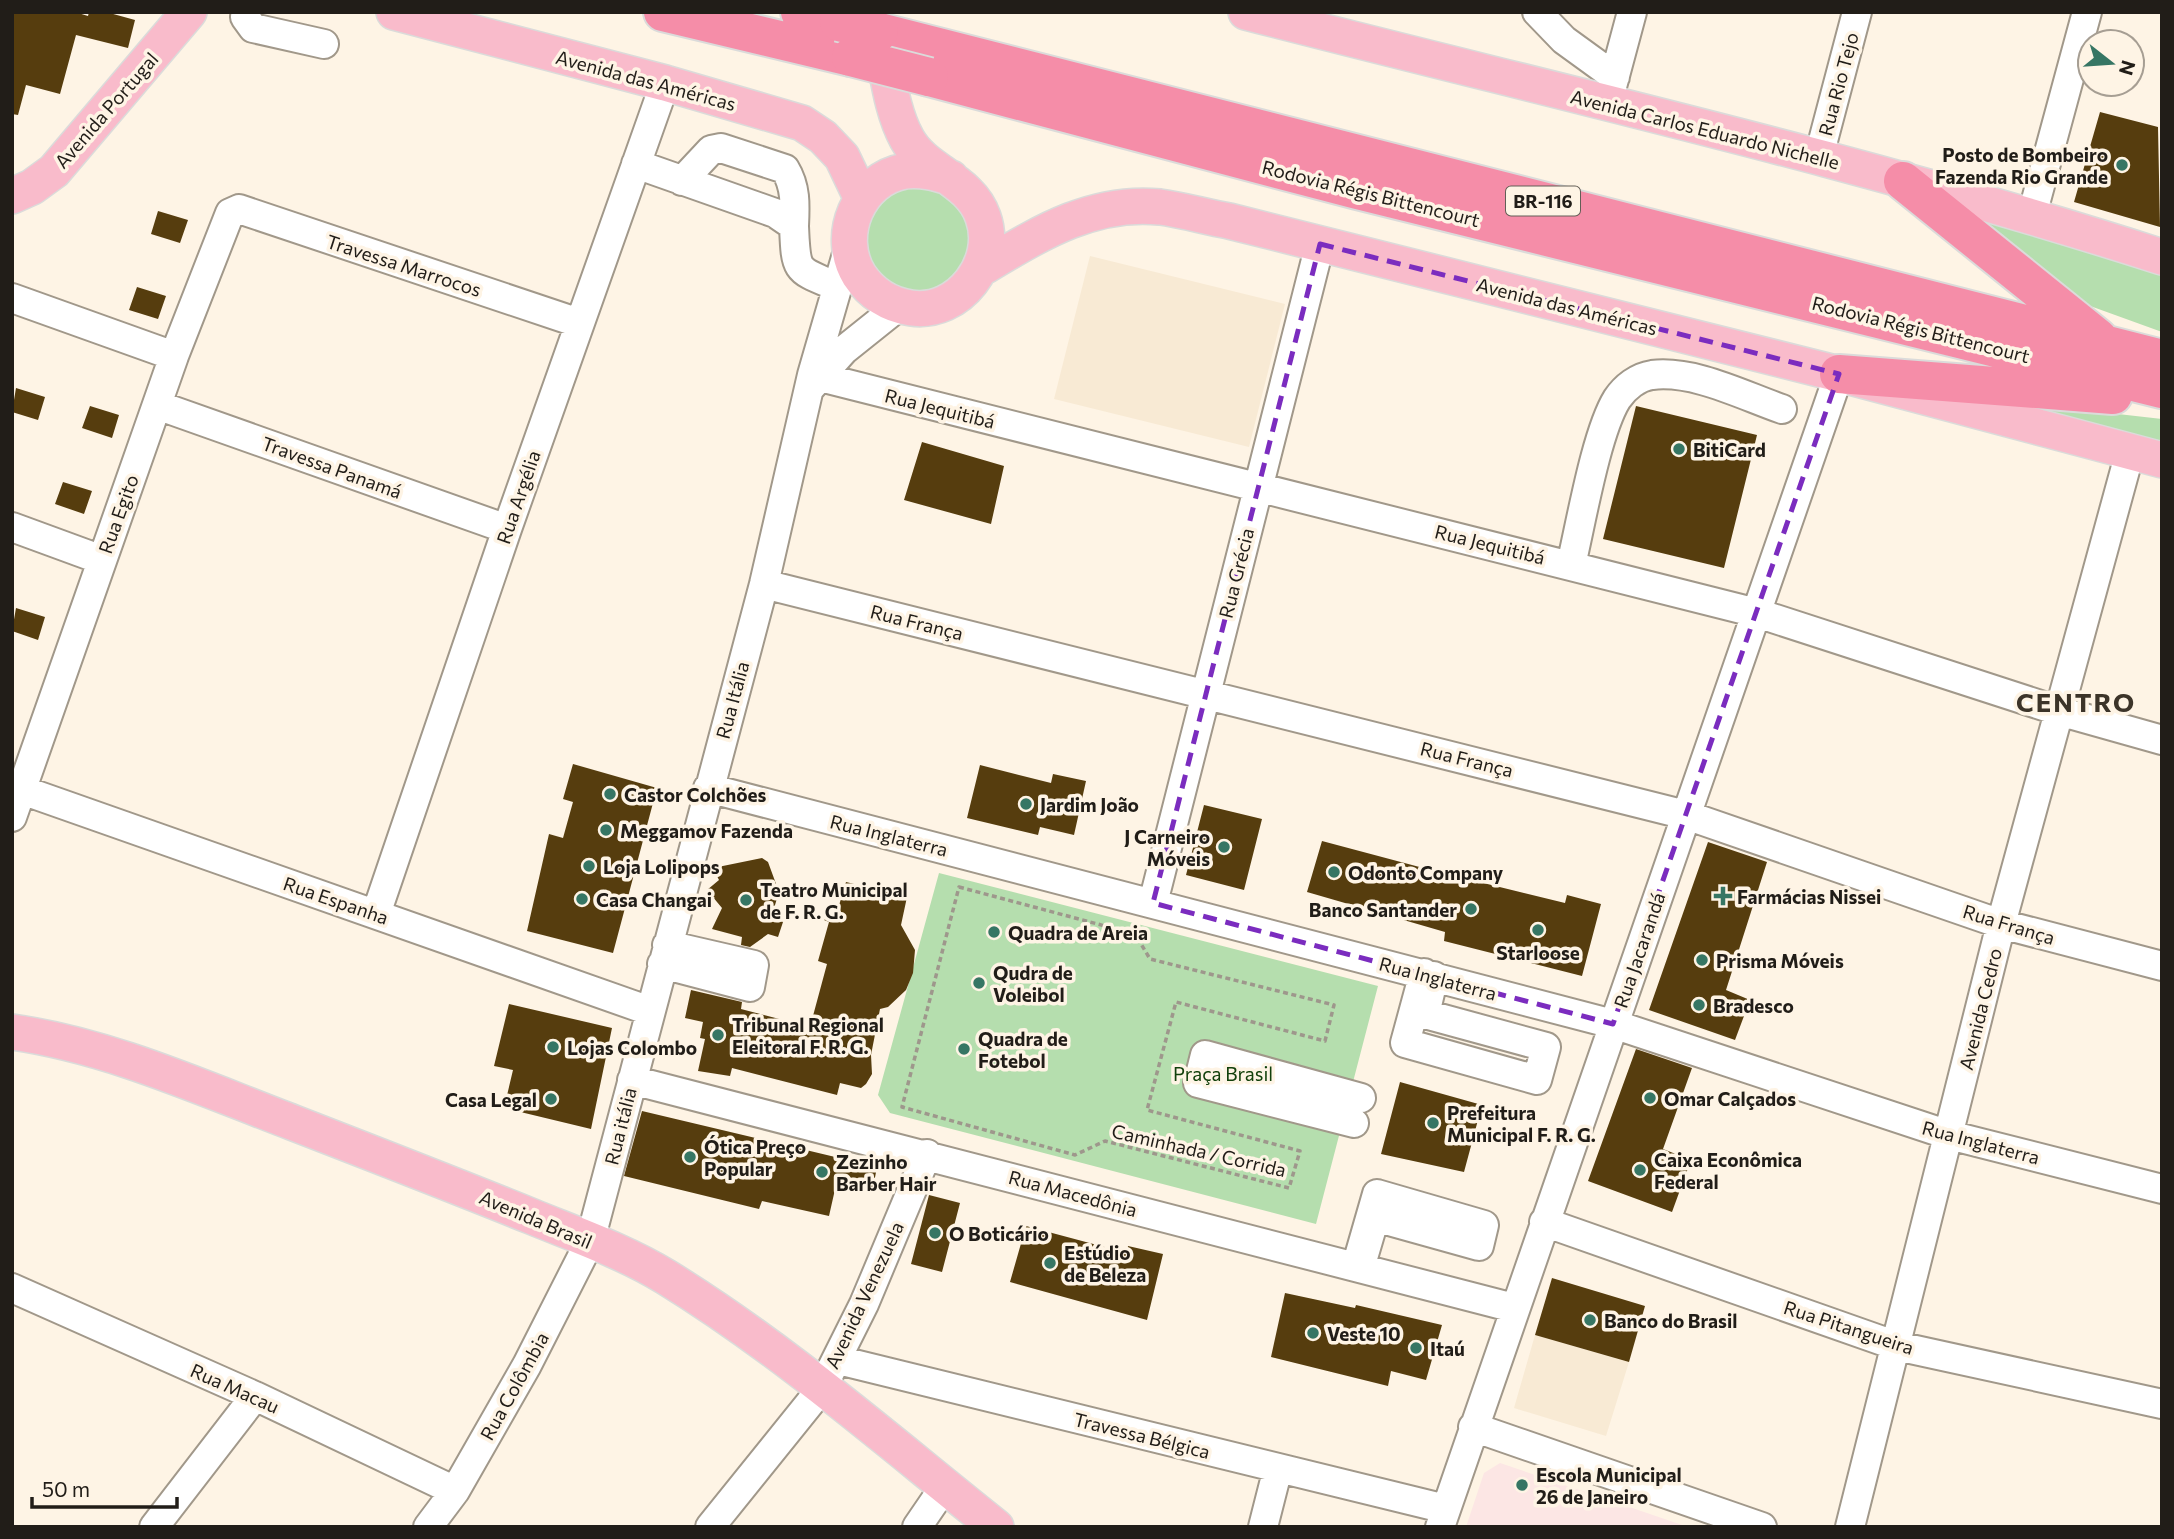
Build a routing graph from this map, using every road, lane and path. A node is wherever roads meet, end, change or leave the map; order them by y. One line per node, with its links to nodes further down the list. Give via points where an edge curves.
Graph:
1 (190, 12): 22 (main road, Avenida Portugal, via 54,171)
2 (246, 12): 12 (street, via 253,28)
3 (394, 12): 14 (main road, Avenida das Américas)
4 (663, 12): 11 (highway, Rodovia Régis Bittencourt / BR-116)
5 (800, 12): 11 (highway, Rodovia Régis Bittencourt / BR-116)
6 (1246, 12): 15 (main road, Avenida Carlos Eduardo Nichelle)
7 (1537, 12): 15 (street)
8 (1632, 12): 15 (street)
9 (1857, 12): 16 (street, Rua Rio Tejo)
10 (2087, 12): 24 (street)
11 (856, 26): 13 (highway, Rodovia Régis Bittencourt / BR-116, bridge); 18 (main road, via 909,143); 21 (main road, via 880,120 883,153)
12 (324, 44)
13 (926, 60): 34 (highway, Rodovia Régis Bittencourt / BR-116); 39 (highway, Rodovia Régis Bittencourt / BR-116, via 1357,190)
14 (665, 83): 17 (street, Rua Argélia); 21 (main road, Avenida das Américas, via 802,123 823,136)
15 (1611, 91): 16 (main road, Avenida Carlos Eduardo Nichelle)
16 (1819, 156): 20 (main road, Avenida Carlos Eduardo Nichelle)
17 (636, 164): 19 (street); 33 (street, Rua Argélia)
18 (951, 178): 21 (main road, via 928,170 903,172); 29 (main road, via 971,195 984,218 987,244)
19 (682, 181): 25 (street, via 775,212); 25 (street, via 710,149 721,148 785,169 795,198)
20 (1903, 181): 24 (main road, Avenida Carlos Eduardo Nichelle); 34 (highway)
21 (871, 190): 27 (main road, via 849,230)
22 (12, 196)
23 (230, 214): 33 (street, Travessa Marrocos, via 239,209); 35 (street, Rua Egito)
24 (2032, 215): 28 (main road, Avenida Carlos Eduardo Nichelle)
25 (794, 226): 30 (street, via 795,263 802,272)
26 (1320, 244): 29 (main road, Avenida das Américas, via 1160,207 1125,207 1087,213 1055,226); 37 (main road, Avenida das Américas); 44 (street, Rua Grécia)
27 (849, 247): 30 (street, Rua Itália); 32 (main road, via 865,284 880,298)
28 (2162, 257)
29 (980, 269): 32 (main road, via 966,289 946,303 915,309)
30 (838, 287): 38 (street, Rua Itália)
31 (12, 298): 35 (street)
32 (899, 306): 38 (street, Rua Itália)
33 (579, 323): 46 (street, Rua Argélia)
34 (2107, 346): 36 (highway, Rodovia Régis Bittencourt / BR-116)
35 (174, 356): 41 (street, Rua Egito)
36 (2162, 359)
37 (1839, 374): 40 (highway); 43 (main road, Avenida das Américas); 50 (street, Rua Jacarandá)
38 (814, 380): 44 (street, Rua Jequitibá); 49 (street, Rua Itália)
39 (2162, 389)
40 (2162, 399)
41 (157, 405): 46 (street, Travessa Panamá); 47 (street, Rua Egito)
42 (1782, 409): 48 (street, via 1675,375 1650,375 1633,382 1617,399 1602,438)
43 (2146, 456): 52 (street, Avenida Cedro)
44 (1258, 485): 48 (street, Rua Jequitibá); 51 (street, Rua Grécia)
45 (12, 527): 47 (street)
46 (507, 529): 61 (street, Rua Argélia)
47 (102, 560): 54 (street, Rua Egito)
48 (1571, 565): 50 (street, Rua Jequitibá)
49 (764, 584): 51 (street, Rua França); 55 (street, Rua Itália)
50 (1757, 613): 52 (street, Rua Jequitibá); 57 (street, Rua Jacarandá)
51 (1207, 693): 57 (street, Rua França); 60 (street, Rua Grécia)
52 (2059, 711): 53 (street, Rua Jequitibá); 62 (street, Avenida Cedro)
53 (2162, 740)
54 (22, 756): 56 (street, Rua Egito)
55 (708, 788): 60 (street, Rua Inglaterra); 65 (street, Rua Itália)
56 (22, 790): 58 (street, Rua Egito); 61 (street, Rua Espanha)
57 (1686, 814): 62 (street, Rua França); 66 (street, Rua Jacarandá)
58 (12, 817)
59 (959, 887): 59 (path, Caminhada / Corrida, via 902,1107 1074,1155 1105,1140 1289,1188 1300,1151 1147,1110 1176,1002 1325,1041 1334,1005 1150,959 1135,934)
60 (1153, 903): 64 (street, Rua Inglaterra)
61 (376, 914): 65 (street, Rua Espanha)
62 (2001, 924): 63 (street, Rua França); 70 (street, Avenida Cedro)
63 (2162, 966)
64 (1429, 975): 64 (street, via 1405,1043 1537,1080 1546,1048 1425,1014); 66 (street, Rua Inglaterra)
65 (650, 1011): 68 (street, Rua itália)
66 (1613, 1024): 70 (street, Rua Inglaterra); 73 (street, Rua Jacarandá)
67 (12, 1032): 74 (main road, Avenida Brasil, via 135,1063)
68 (632, 1080): 71 (street, Rua Macedônia); 74 (street, Rua itália)
69 (1357, 1111): 69 (street, via 1198,1083 1205,1055)
70 (1949, 1135): 72 (street, Rua Inglaterra); 78 (street, Avenida Cedro)
71 (927, 1154): 75 (street, Rua Macedônia); 79 (street, Avenida Venezuela)
72 (2162, 1189)
73 (1544, 1222): 77 (street, Rua Jacarandá); 78 (street, Rua Pitangueira)
74 (590, 1241): 79 (main road, Avenida Brasil, via 663,1276); 85 (street, Rua Colômbia)
75 (1358, 1268): 75 (street, via 1375,1217 1479,1245 1484,1225 1377,1194); 77 (street, Rua Macedônia)
76 (12, 1288): 80 (street, Rua Macau)
77 (1514, 1308): 82 (street, Rua Jacarandá)
78 (1897, 1346): 81 (street, Rua Pitangueira); 94 (street, Avenida Cedro)
79 (830, 1374): 83 (street, Travessa Bélgica); 84 (main road, Avenida Brasil); 90 (street, Avenida Venezuela)
80 (256, 1396): 85 (street, Rua Macau); 88 (street)
81 (2162, 1404)
82 (1473, 1427): 86 (street, Rua Jacarandá); 93 (street)
83 (1278, 1468): 86 (street, Travessa Bélgica); 92 (street)
84 (944, 1486): 87 (main road, Avenida Brasil); 91 (street)
85 (455, 1491): 89 (street, Rua Colômbia)
86 (1443, 1518)
87 (981, 1522)
88 (155, 1527)
89 (428, 1527)
90 (710, 1527)
91 (917, 1527)
92 (1263, 1527)
93 (1762, 1527)
94 (1850, 1527)

